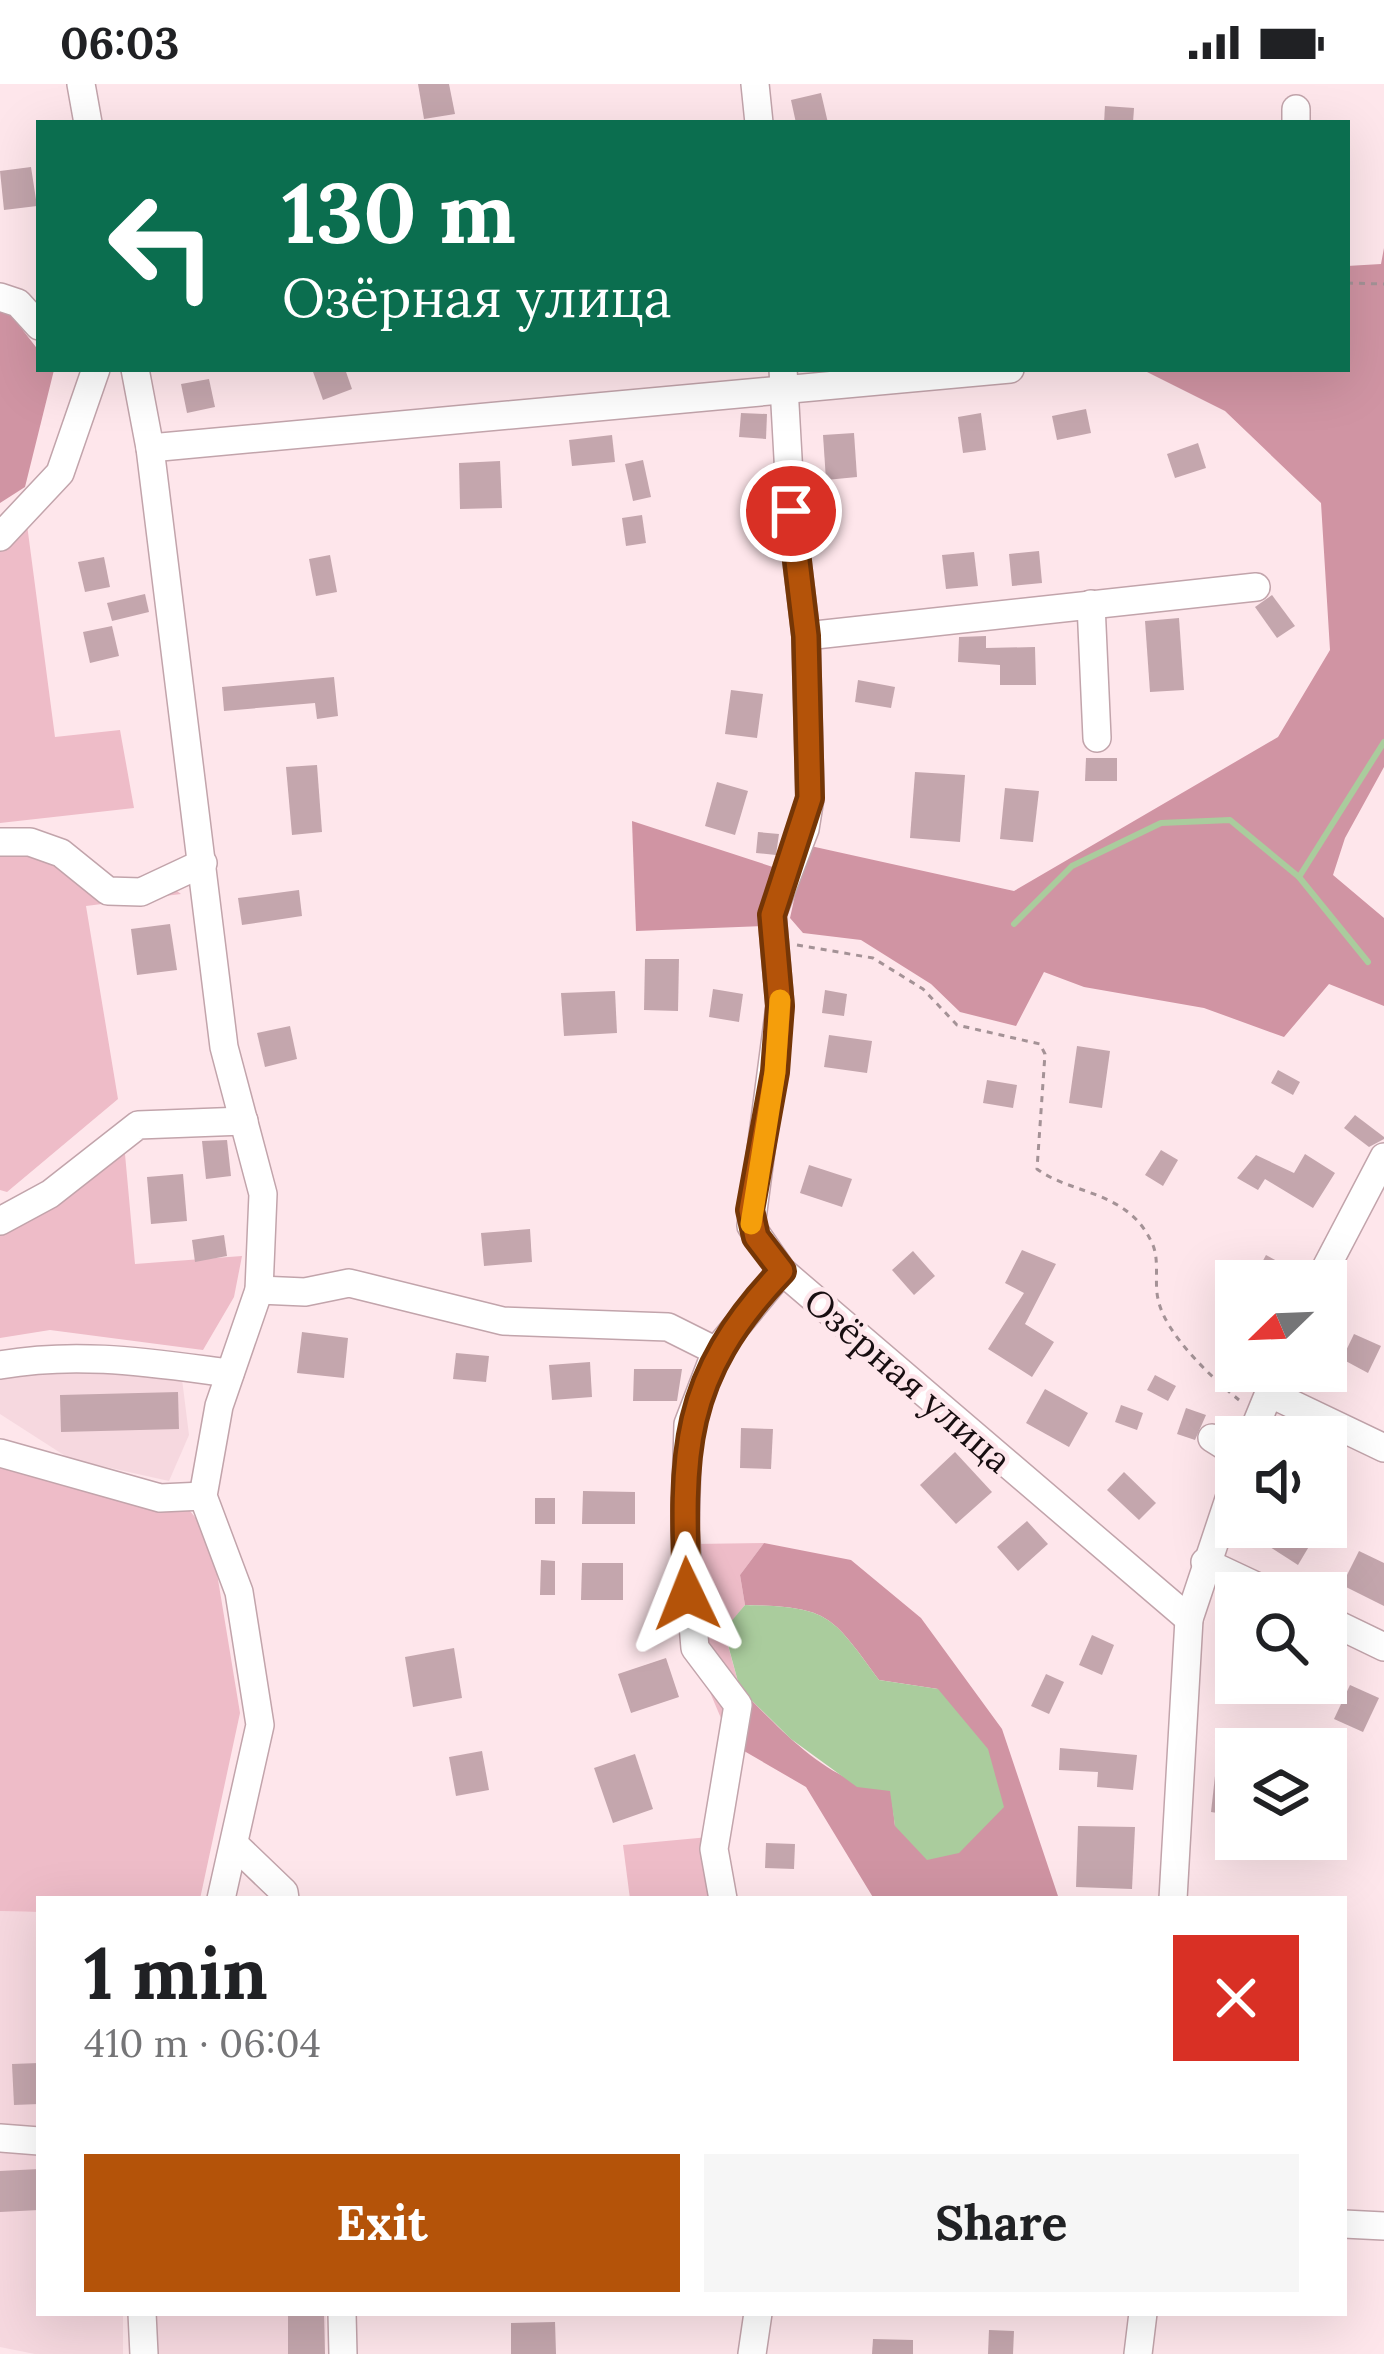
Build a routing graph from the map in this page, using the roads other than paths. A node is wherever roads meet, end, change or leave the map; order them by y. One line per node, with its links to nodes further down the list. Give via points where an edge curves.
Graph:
1 (81, 84): 3 (street)
2 (755, 84): 4 (street)
3 (87, 120)
4 (759, 120)
5 (0, 297): 6 (street)
6 (36, 317)
7 (136, 372): 11 (street)
8 (954, 372): 9 (street)
9 (784, 381): 11 (street); 15 (street, Озёрная улица)
10 (91, 382): 12 (street, via 60,473)
11 (150, 448): 18 (street)
12 (0, 537)
13 (1256, 586): 14 (street)
14 (1091, 604): 15 (street); 16 (street)
15 (806, 636): 23 (street, Озёрная улица, via 810,798 772,915 780,1006 750,1220)
16 (1097, 738)
17 (0, 842): 18 (street, via 61,853 108,891 141,892)
18 (203, 863): 19 (street, via 224,1047)
19 (244, 1121): 21 (street, via 138,1125 50,1194); 24 (street, via 263,1193)
20 (1381, 1168): 22 (street)
21 (0, 1221)
22 (1330, 1260)
23 (782, 1271): 25 (street); 35 (street, Озёрная улица)
24 (259, 1289): 25 (street, via 305,1292 349,1283 503,1322 668,1327); 27 (street)
25 (716, 1351): 41 (street, via 688,1424 685,1530 695,1648 738,1705 713,1850)
26 (0, 1365): 27 (street, via 103,1355)
27 (230, 1373): 31 (street)
28 (1264, 1404): 29 (street)
29 (1384, 1448)
30 (0, 1453): 31 (street, via 160,1498)
31 (202, 1496): 38 (street, via 239,1592 260,1725)
32 (1215, 1535): 33 (street)
33 (1205, 1562): 34 (street); 35 (street)
34 (1226, 1572)
35 (1189, 1619): 42 (street)
36 (1347, 1629): 37 (street)
37 (1384, 1647)
38 (235, 1845): 39 (street); 40 (street)
39 (222, 1896)
40 (285, 1896)
41 (722, 1896)
42 (1173, 1896)
43 (0, 2138): 44 (street)
44 (36, 2141)
45 (1347, 2224): 46 (street)
46 (1384, 2226)
47 (142, 2316): 51 (street)
48 (342, 2316): 52 (street)
49 (758, 2316): 53 (street)
50 (1143, 2316): 54 (street)
51 (145, 2354)
52 (343, 2354)
53 (752, 2354)
54 (1138, 2354)

